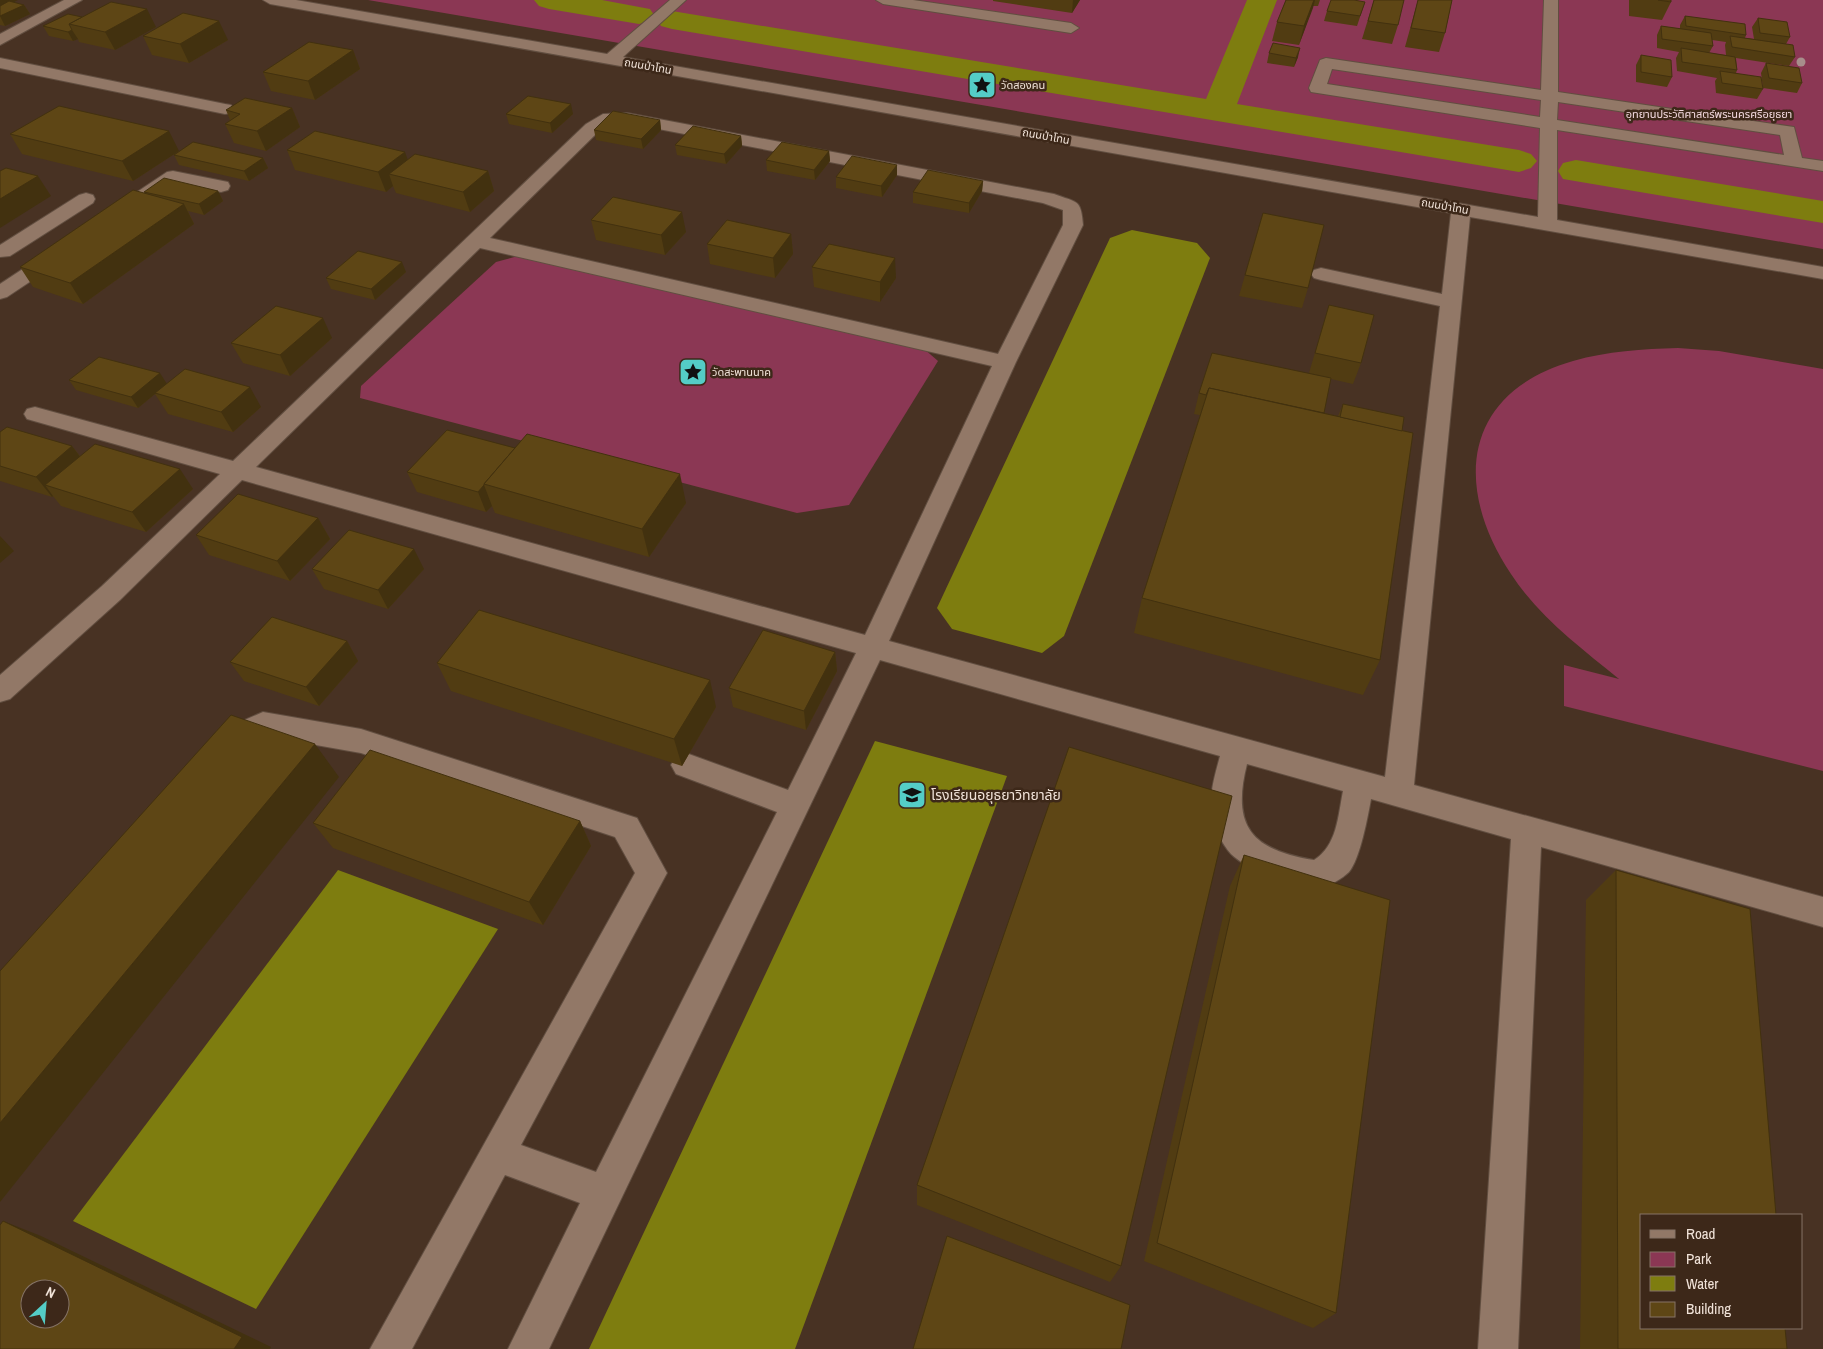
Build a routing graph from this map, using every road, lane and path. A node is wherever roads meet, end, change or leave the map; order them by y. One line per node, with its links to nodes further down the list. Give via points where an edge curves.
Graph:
1 (75, 0): 7 (street)
2 (270, 0): 8 (street, ถนนป่าโทน)
3 (679, 0): 8 (street)
4 (883, 0): 6 (street)
5 (1551, 0): 10 (street)
6 (1071, 28)
7 (0, 40)
8 (610, 60): 17 (street, ถนนป่าโทน)
9 (0, 64): 11 (street)
10 (1550, 96): 12 (street); 12 (street, via 1326,63 1317,88); 13 (street, via 1788,131)
11 (225, 109)
12 (1549, 125): 13 (street); 19 (street)
13 (1794, 162): 14 (street)
14 (1823, 166)
15 (221, 186): 18 (street, via 173,176)
16 (86, 199): 22 (street)
17 (1461, 209): 19 (street, ถนนป่าโทน); 26 (street)
18 (123, 210)
19 (1547, 224): 23 (street, ถนนป่าโทน)
20 (477, 241): 27 (street); 27 (street, via 592,128 609,118 636,120 1047,198 1072,207 1073,225); 29 (street)
21 (74, 243): 25 (street)
22 (0, 251)
23 (1823, 273)
24 (1320, 274): 26 (street)
25 (0, 293)
26 (1451, 302): 36 (street)
27 (1005, 362): 30 (street)
28 (35, 414): 29 (street)
29 (238, 472): 30 (street); 31 (street, via 111,593)
30 (872, 649): 32 (street); 37 (street)
31 (0, 691)
32 (1236, 750): 35 (street); 35 (street, via 1226,795 1228,816 1236,838 1258,859 1292,871 1318,875 1338,862 1351,828)
33 (208, 757): 40 (street, via 221,742 263,724 361,741 626,827 651,872)
34 (686, 765): 37 (street)
35 (1359, 784): 36 (street)
36 (1398, 795): 38 (street)
37 (795, 806): 41 (street)
38 (1527, 830): 39 (street); 44 (street)
39 (1823, 912)
40 (497, 1154): 41 (street); 42 (street)
41 (604, 1194): 43 (street)
42 (390, 1349)
43 (528, 1349)
44 (1498, 1349)

